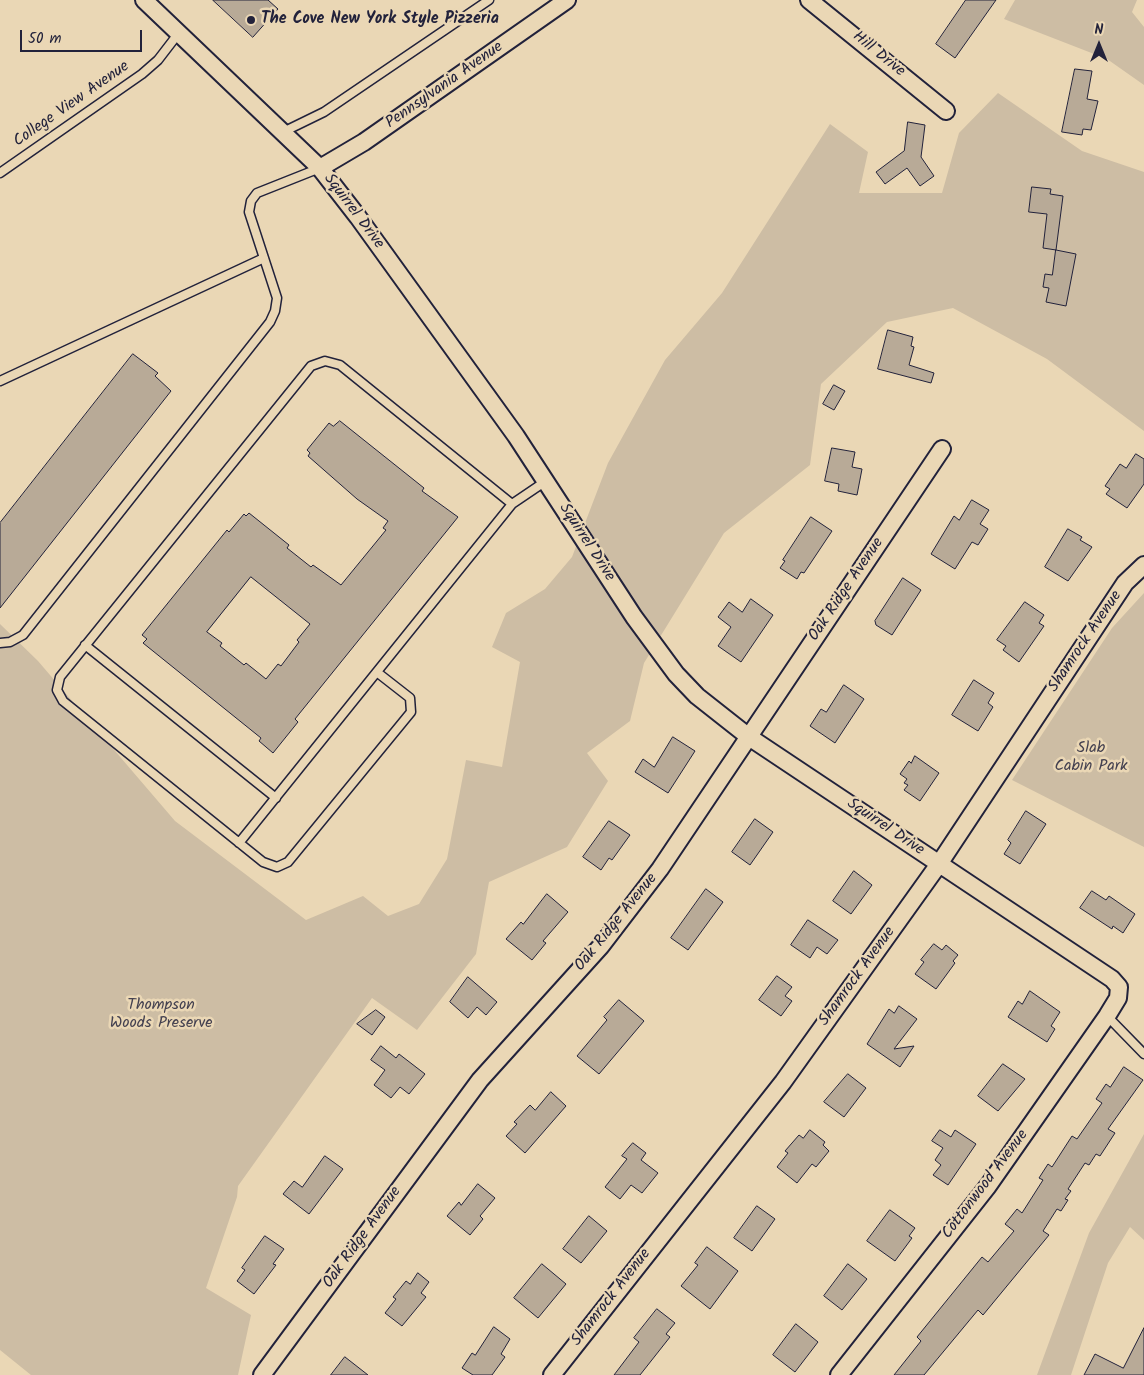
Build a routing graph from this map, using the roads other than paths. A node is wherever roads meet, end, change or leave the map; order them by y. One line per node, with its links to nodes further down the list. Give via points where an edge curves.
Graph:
1 (144, 0): 5 (street, Squirrel Drive)
2 (489, 0): 7 (lane, via 324,112)
3 (568, 0): 8 (street, Pennsylvania Avenue, via 364,142)
4 (809, 0): 6 (street, Hill Drive)
5 (178, 34): 7 (street, Squirrel Drive); 9 (lane, College View Avenue, via 158,60 142,74)
6 (946, 111)
7 (284, 132): 8 (street, Squirrel Drive)
8 (320, 168): 10 (lane, via 257,193 251,201 249,212); 13 (street, Squirrel Drive, via 358,216)
9 (0, 173)
10 (264, 258): 11 (lane); 16 (lane, via 277,298 270,322 23,635)
11 (0, 381)
12 (942, 449): 19 (street, Oak Ridge Avenue)
13 (546, 481): 14 (lane); 19 (street, Squirrel Drive, via 634,617 676,674 697,696)
14 (512, 504): 17 (lane, via 340,365 325,362 311,366); 18 (lane)
15 (1144, 565): 22 (street, Shamrock Avenue, via 1125,583)
16 (0, 643)
17 (85, 645): 20 (lane); 21 (lane, via 60,678 57,690 63,701)
18 (378, 673): 20 (lane); 21 (lane, via 410,698 411,712 288,862 277,867 263,862)
19 (749, 738): 22 (street, Squirrel Drive); 26 (street, Oak Ridge Avenue, via 660,869 601,946 480,1080)
20 (276, 798): 21 (lane)
21 (240, 843)
22 (939, 864): 23 (street, Squirrel Drive, via 1112,979); 27 (street, Shamrock Avenue, via 783,1082)
23 (1119, 987): 24 (street, Cottonwood Avenue, via 1118,998)
24 (1108, 1016): 25 (lane); 28 (street, Cottonwood Avenue, via 988,1186)
25 (1144, 1054)
26 (262, 1375)
27 (552, 1375)
28 (839, 1375)

